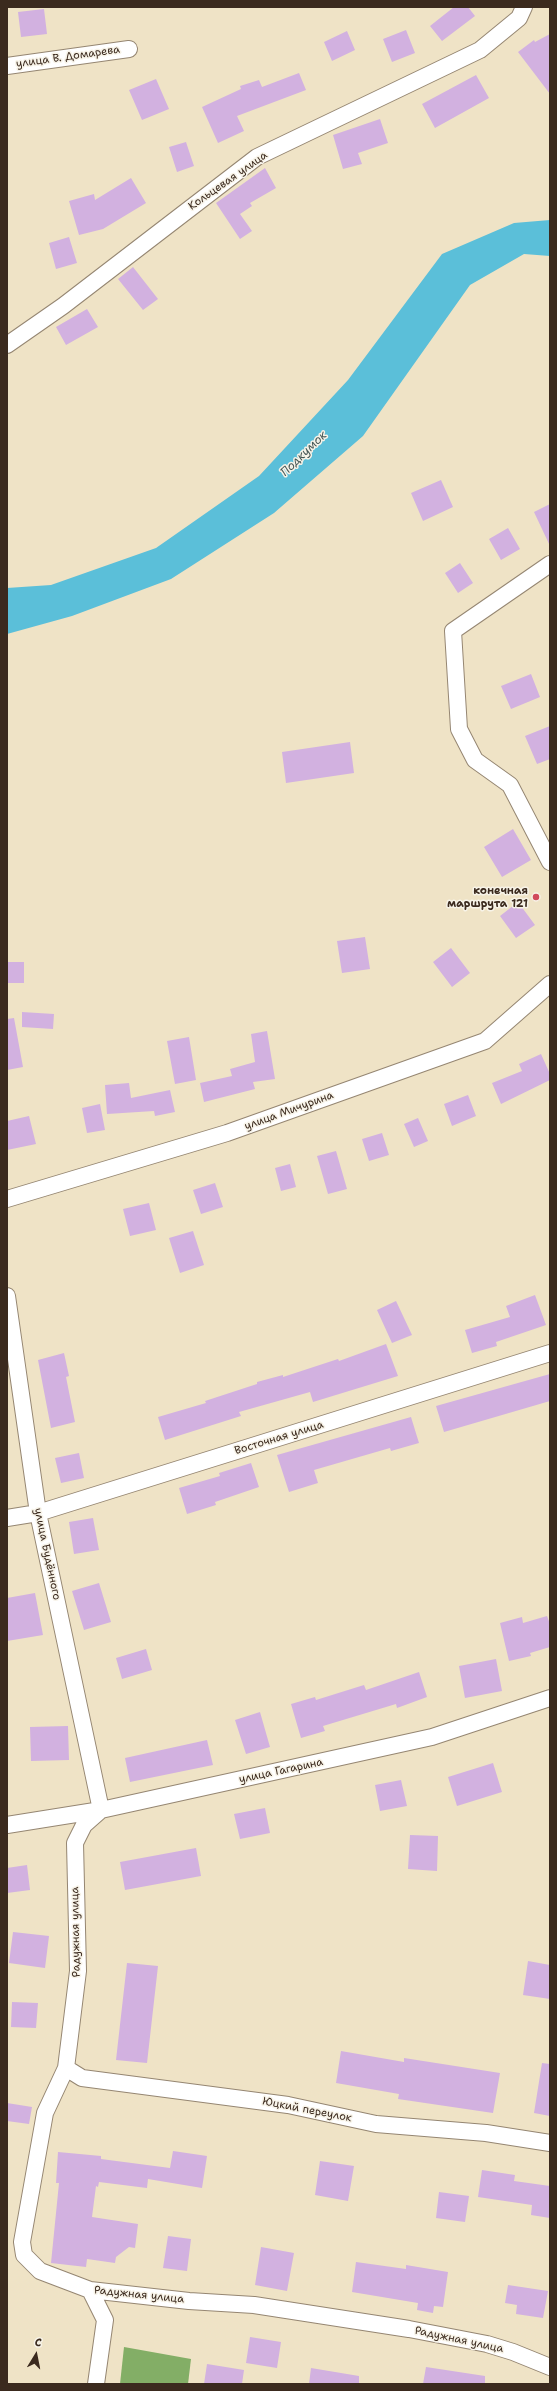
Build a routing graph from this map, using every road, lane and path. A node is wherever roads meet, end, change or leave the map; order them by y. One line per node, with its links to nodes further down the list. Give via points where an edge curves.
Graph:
1 (524, 7): 4 (street, Кольцевая улица, via 519,18 480,50 257,157 63,306)
2 (130, 49): 3 (street, улица В. Домарева)
3 (7, 66)
4 (7, 345)
5 (550, 564): 6 (street, via 453,631 459,729 475,760 510,785)
6 (550, 862)
7 (550, 984): 8 (street, улица Мичурина, via 485,1041 227,1133)
8 (7, 1199)
9 (7, 1296): 11 (street, улица Будённого)
10 (550, 1353): 11 (street, Восточная улица)
11 (38, 1513): 12 (street, Восточная улица); 14 (street, улица Будённого)
12 (7, 1518)
13 (550, 1698): 14 (street, улица Гагарина, via 432,1737)
14 (101, 1810): 15 (street, улица Гагарина); 16 (street, Радужная улица, via 84,1825 75,1843 78,1971)
15 (7, 1825)
16 (66, 2068): 17 (street, Юцкий переулок, via 82,2078 288,2105 376,2124 486,2133); 18 (street, Радужная улица, via 46,2113 22,2242 24,2255 40,2271)
17 (550, 2143)
18 (90, 2290): 19 (street, Радужная улица, via 254,2305 409,2329 487,2344); 20 (street, via 105,2320)
19 (550, 2367)
20 (96, 2384)

